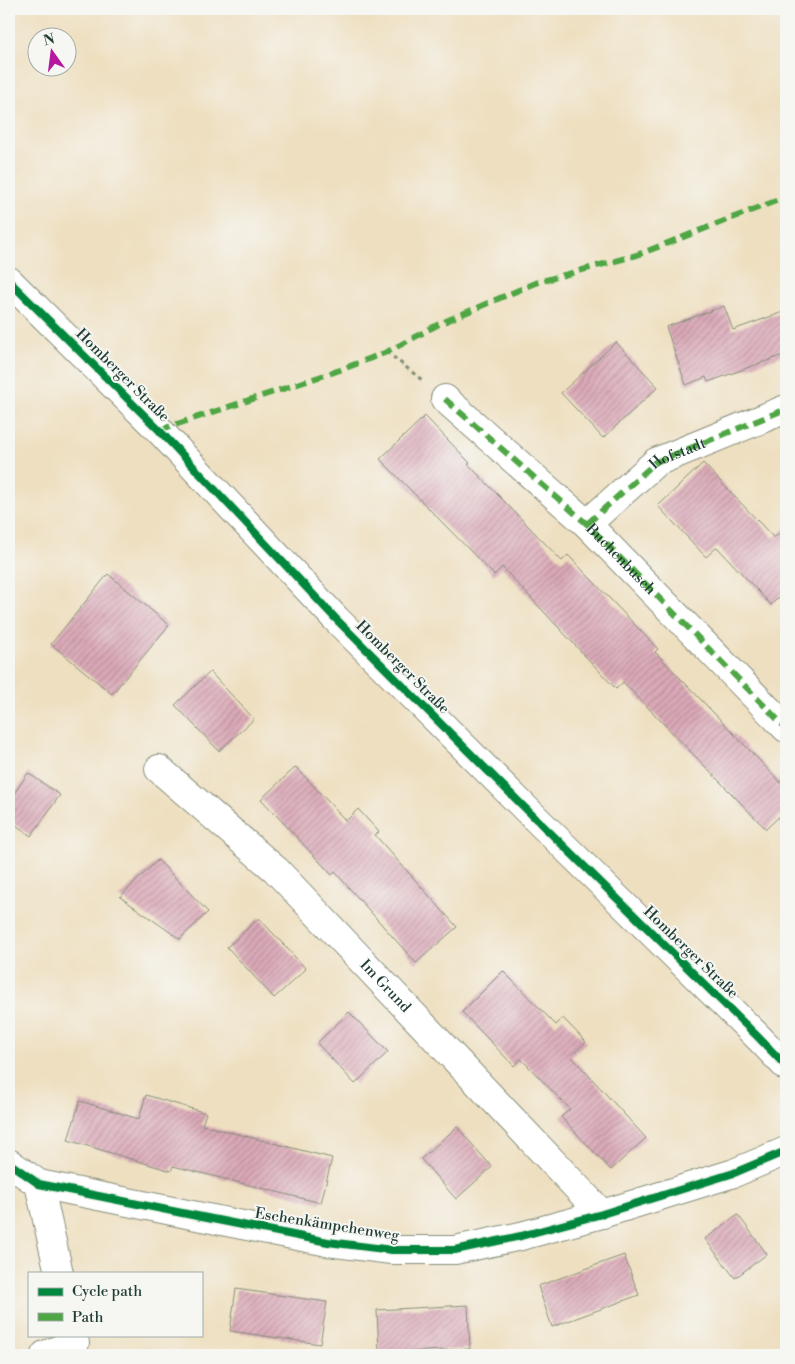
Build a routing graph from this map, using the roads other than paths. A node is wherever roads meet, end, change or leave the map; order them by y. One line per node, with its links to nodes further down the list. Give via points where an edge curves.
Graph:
1 (9, 281): 7 (street, Homberger Straße, via 159,430 336,620)
2 (445, 399): 4 (street, Buchenbusch)
3 (786, 409): 4 (street, Hofstadt, via 656,462)
4 (587, 524): 5 (street, Buchenbusch)
5 (786, 728)
6 (158, 769): 11 (street, Im Grund, via 276,870)
7 (786, 1066)
8 (786, 1151): 11 (street, Eschenkämpchenweg, via 734,1173)
9 (9, 1163): 10 (street, Eschenkämpchenweg)
10 (39, 1184): 11 (street, Eschenkämpchenweg, via 318,1240 392,1250 455,1250); 12 (street)
11 (602, 1214)
12 (59, 1272)
13 (76, 1345): 14 (street)
14 (45, 1355)

